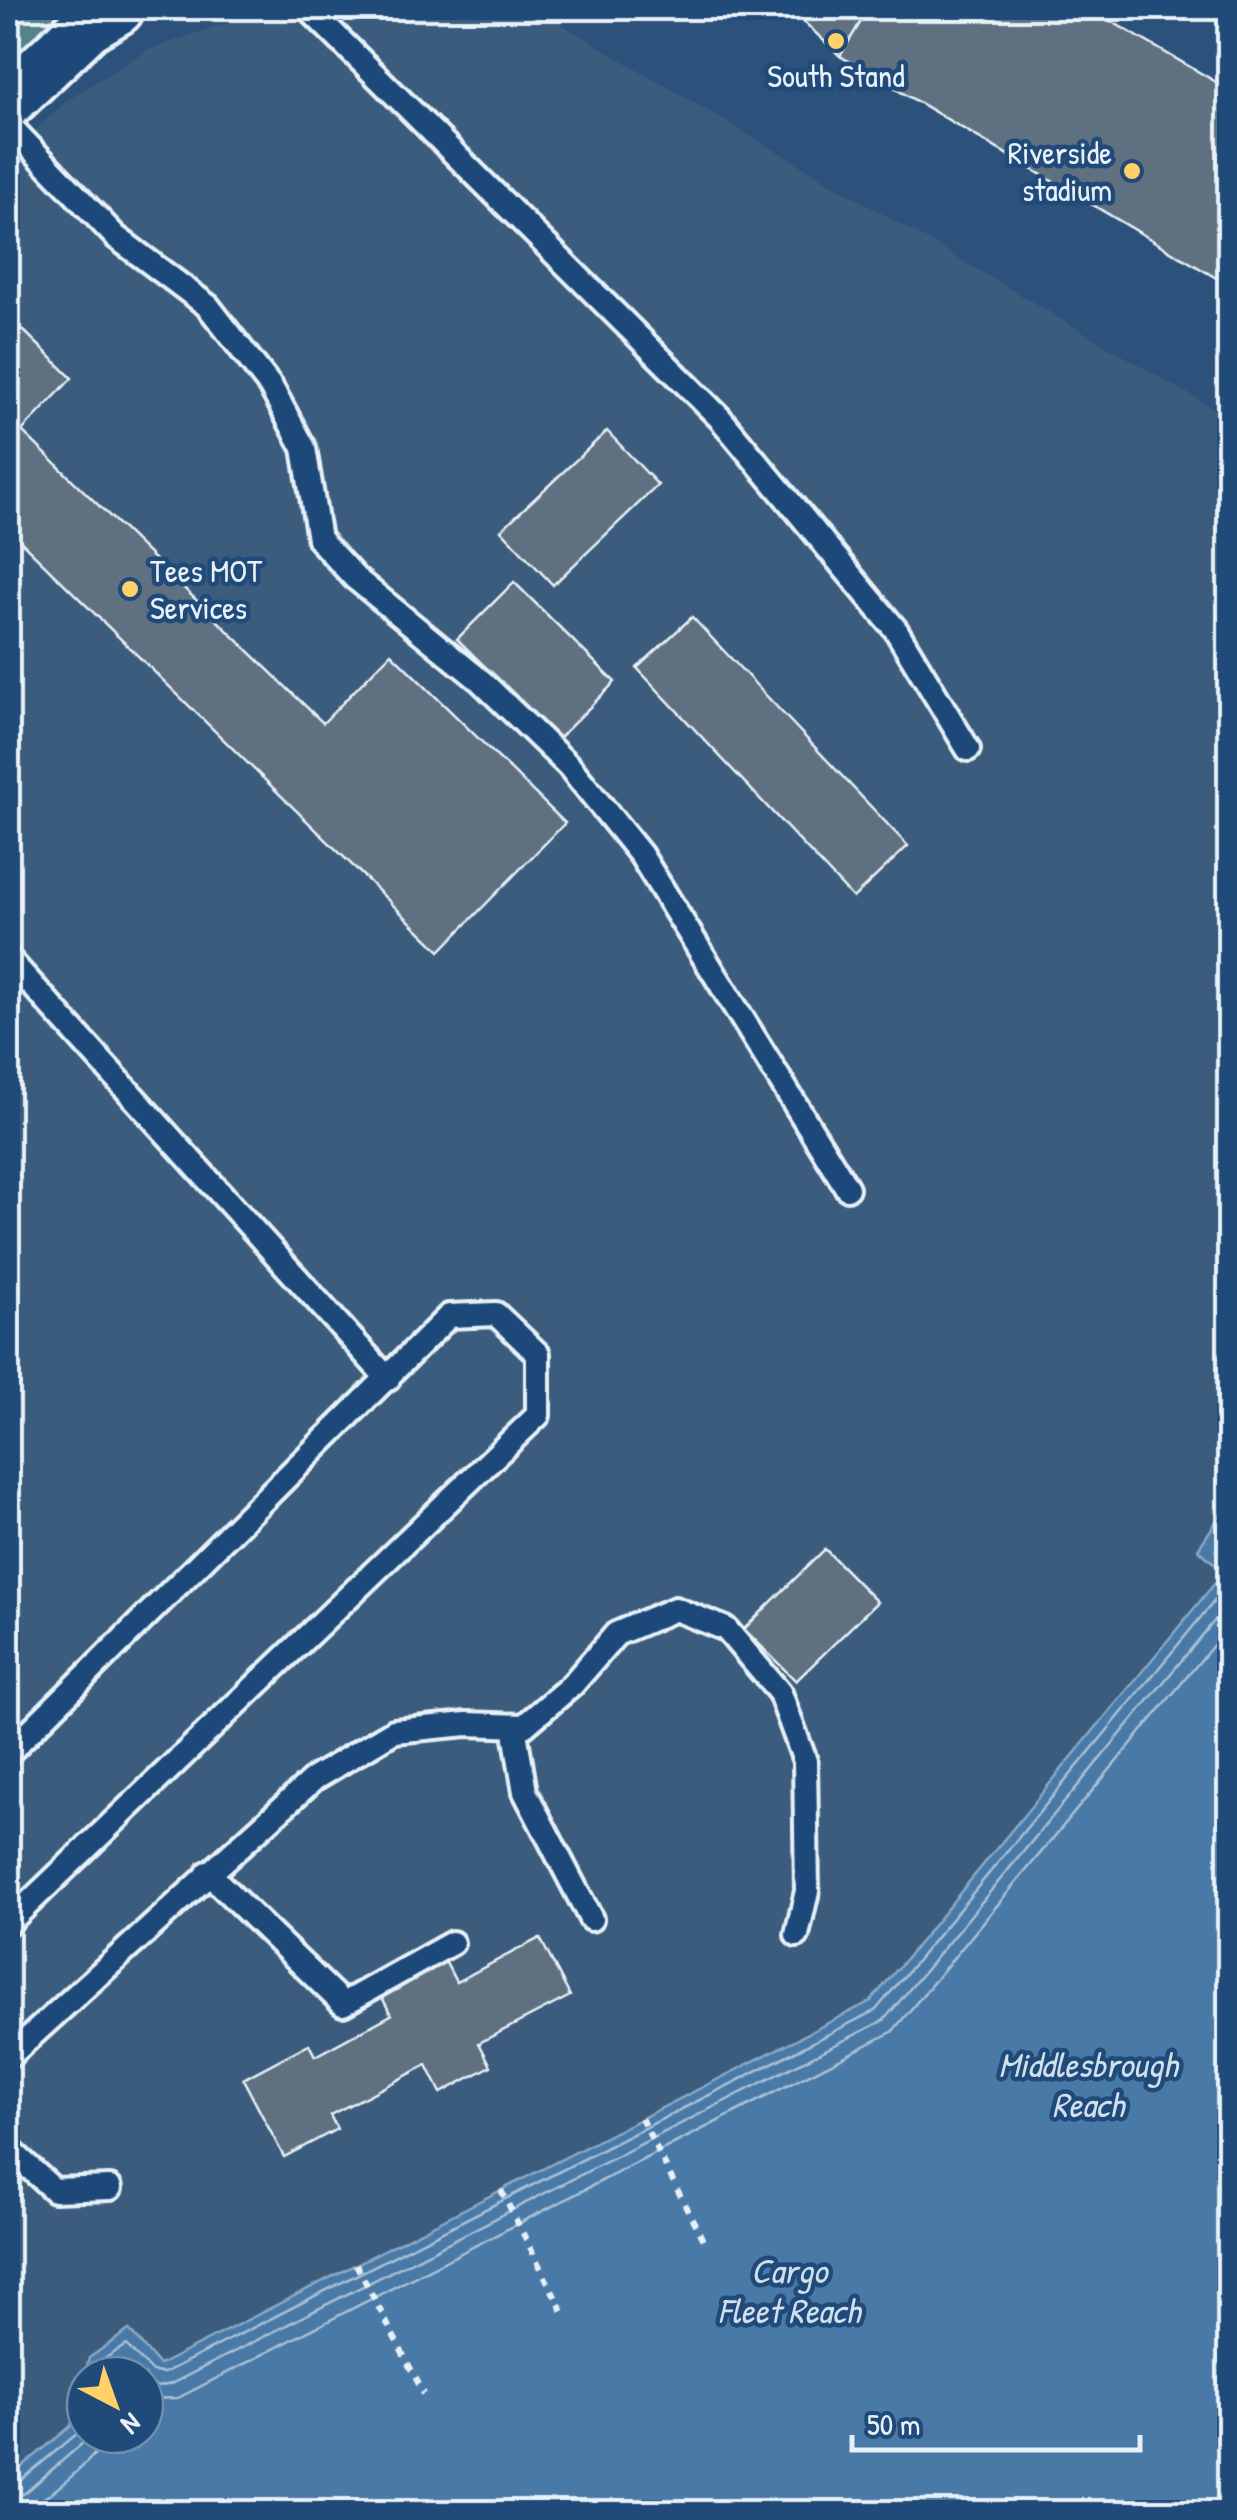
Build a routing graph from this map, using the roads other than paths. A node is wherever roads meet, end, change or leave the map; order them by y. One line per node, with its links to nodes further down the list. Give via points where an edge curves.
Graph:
1 (117, 8): 3 (street, via 88,26)
2 (308, 8): 5 (lane, via 720,418 896,630)
3 (8, 101)
4 (8, 124): 7 (lane, via 116,237 208,306 271,386 304,448 319,539 355,578 481,680 569,766 642,854)
5 (968, 748)
6 (8, 958): 8 (lane)
7 (847, 1188)
8 (388, 1379): 10 (lane); 13 (lane, via 449,1316 496,1314 538,1354 538,1414)
9 (514, 1726): 11 (lane, via 394,1730 315,1778); 12 (lane, via 525,1792); 14 (lane, via 524,1726 572,1685 616,1634 676,1609 726,1630 780,1694 805,1761 807,1891)
10 (8, 1753)
11 (208, 1873): 15 (lane, via 342,2004); 16 (lane)
12 (591, 1919)
13 (8, 1922)
14 (797, 1935)
15 (452, 1943)
16 (8, 2057)
17 (8, 2148): 18 (lane, via 54,2190)
18 (110, 2188)

